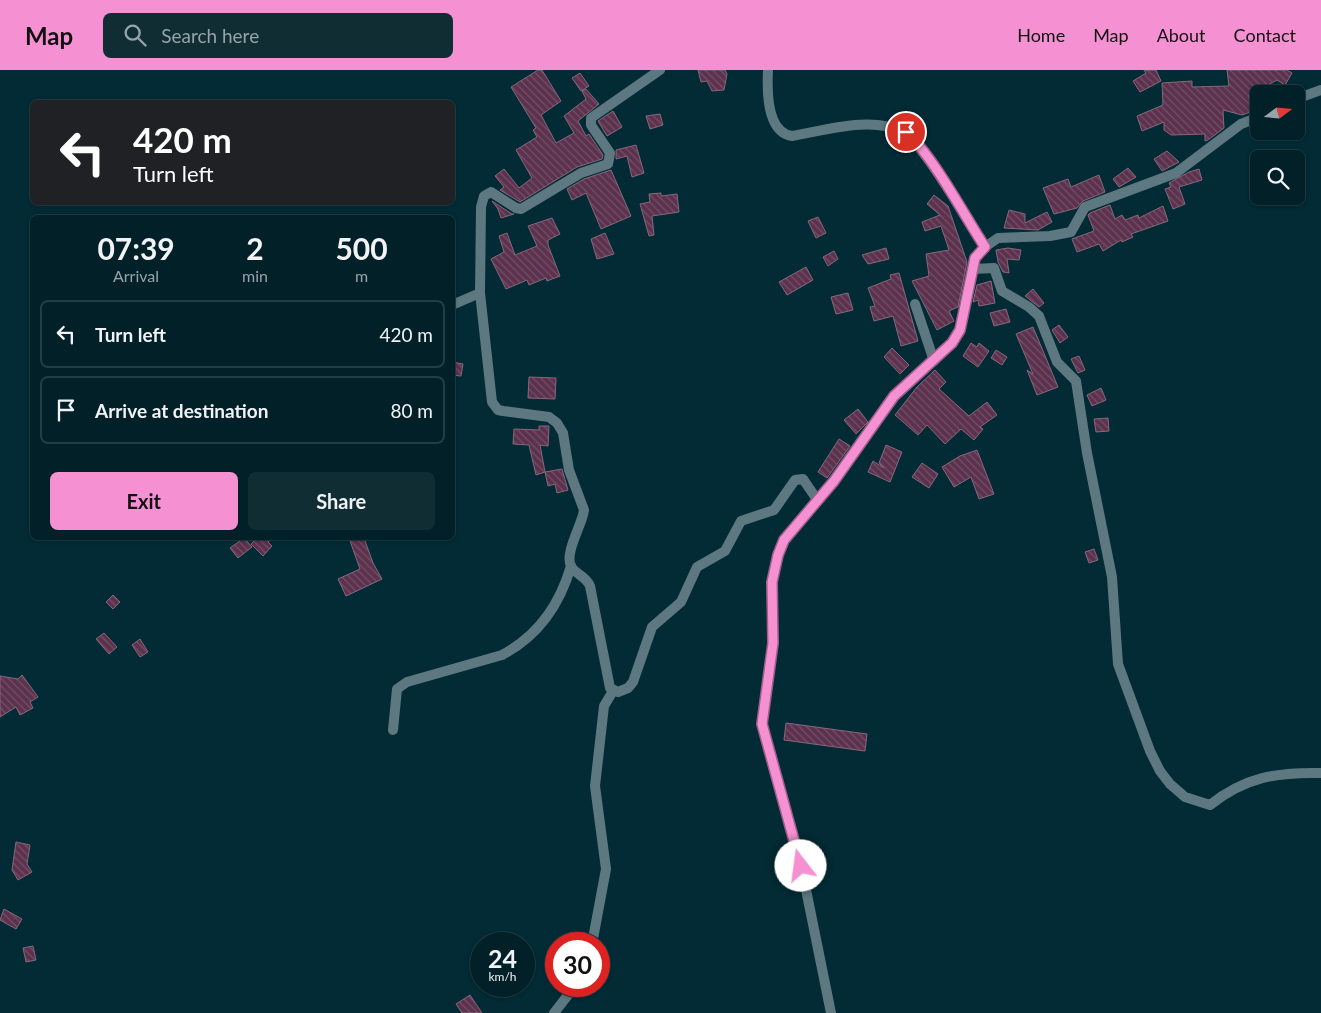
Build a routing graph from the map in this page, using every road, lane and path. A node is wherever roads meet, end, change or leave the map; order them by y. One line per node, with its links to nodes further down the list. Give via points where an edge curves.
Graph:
1 (660, 70): 8 (street, via 591,118 592,128 610,153 606,165 581,174 521,209 495,193 484,196 481,207)
2 (768, 70): 6 (street, via 767,101 781,131 792,136 859,125 891,127 906,132 934,168)
3 (1321, 90): 4 (street)
4 (1305, 96)
5 (1250, 120): 6 (street, via 1176,173 1085,207 1070,232 998,238)
6 (985, 247): 7 (street, via 975,258)
7 (974, 269): 11 (street, via 960,330); 16 (street, via 994,268 1002,291 1036,312 1057,362 1076,381 1112,577 1118,664 1160,770 1185,797 1210,805 1221,796 1261,777 1279,773)
8 (480, 293): 9 (street); 13 (street, via 494,406 503,411 549,417 558,423 563,433 569,470 584,510 576,532)
9 (455, 304)
10 (915, 304): 11 (street)
11 (934, 361): 12 (street, via 894,396)
12 (818, 501): 14 (street, via 800,479 793,482 774,510 741,521 725,551 697,567 681,602 652,627 633,682 623,690); 20 (street, via 784,540 778,555 772,582 773,643 762,724 801,866)
13 (571, 566): 14 (street, via 585,576 590,586 608,682); 15 (street, via 564,591 555,606 513,649 407,682 397,689)
14 (613, 691): 17 (street, via 604,706 595,786 606,869)
15 (393, 730)
16 (1321, 773)
17 (594, 932)
18 (566, 997): 19 (street)
19 (554, 1013)
20 (831, 1013)

